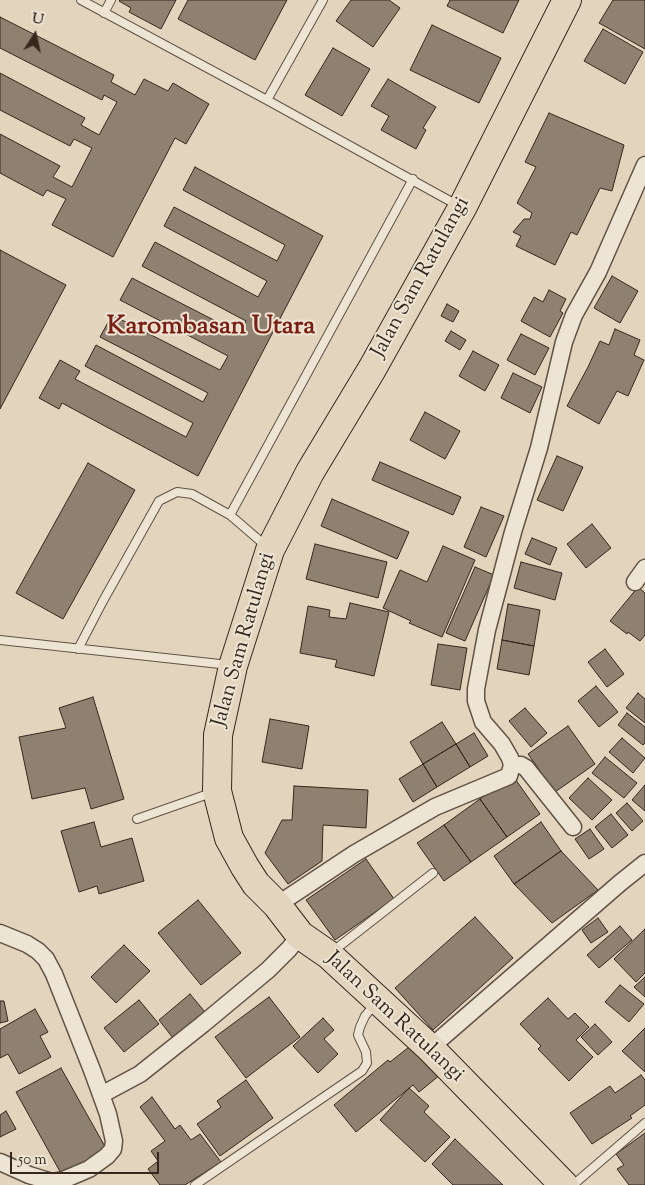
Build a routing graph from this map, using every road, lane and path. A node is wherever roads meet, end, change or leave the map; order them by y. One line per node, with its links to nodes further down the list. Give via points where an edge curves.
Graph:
1 (81, 0): 5 (lane)
2 (111, 0): 5 (lane)
3 (323, 0): 6 (lane)
4 (567, 0): 9 (highway, Jalan Sam Ratulangi)
5 (104, 13): 6 (lane)
6 (267, 100): 8 (lane)
7 (645, 165): 17 (street, via 564,342 539,448 487,630 476,701 483,722 502,744)
8 (413, 179): 9 (lane); 10 (lane)
9 (462, 208): 11 (highway, Jalan Sam Ratulangi, via 310,472)
10 (230, 516): 11 (lane); 15 (lane, via 192,494 177,492 159,501)
11 (270, 550): 16 (highway, Jalan Sam Ratulangi)
12 (645, 568): 13 (street)
13 (635, 582)
14 (0, 640): 15 (lane)
15 (78, 649): 16 (lane)
16 (233, 666): 18 (highway, Jalan Sam Ratulangi, via 218,735)
17 (512, 765): 20 (street, via 526,768); 23 (street, via 509,776 435,807 354,854)
18 (217, 791): 19 (lane); 23 (highway, Jalan Sam Ratulangi, via 229,838 256,884)
19 (137, 819)
20 (573, 828)
21 (645, 863): 28 (street)
22 (433, 873): 26 (lane)
23 (277, 906): 25 (highway, Jalan Sam Ratulangi)
24 (0, 933): 29 (street, via 27,944 46,959)
25 (300, 935): 26 (highway, Jalan Sam Ratulangi); 29 (street, via 268,970 203,1024 140,1074)
26 (329, 955): 27 (highway, Jalan Sam Ratulangi)
27 (378, 1001): 28 (highway, Jalan Sam Ratulangi); 32 (lane, via 365,1016 358,1035 366,1052 367,1063 362,1070)
28 (430, 1048): 33 (highway, Jalan Sam Ratulangi)
29 (101, 1095): 31 (street, via 114,1141 113,1149 89,1169 52,1182)
30 (645, 1123): 34 (lane)
31 (0, 1162)
32 (195, 1185)
33 (564, 1185)
34 (573, 1185)

